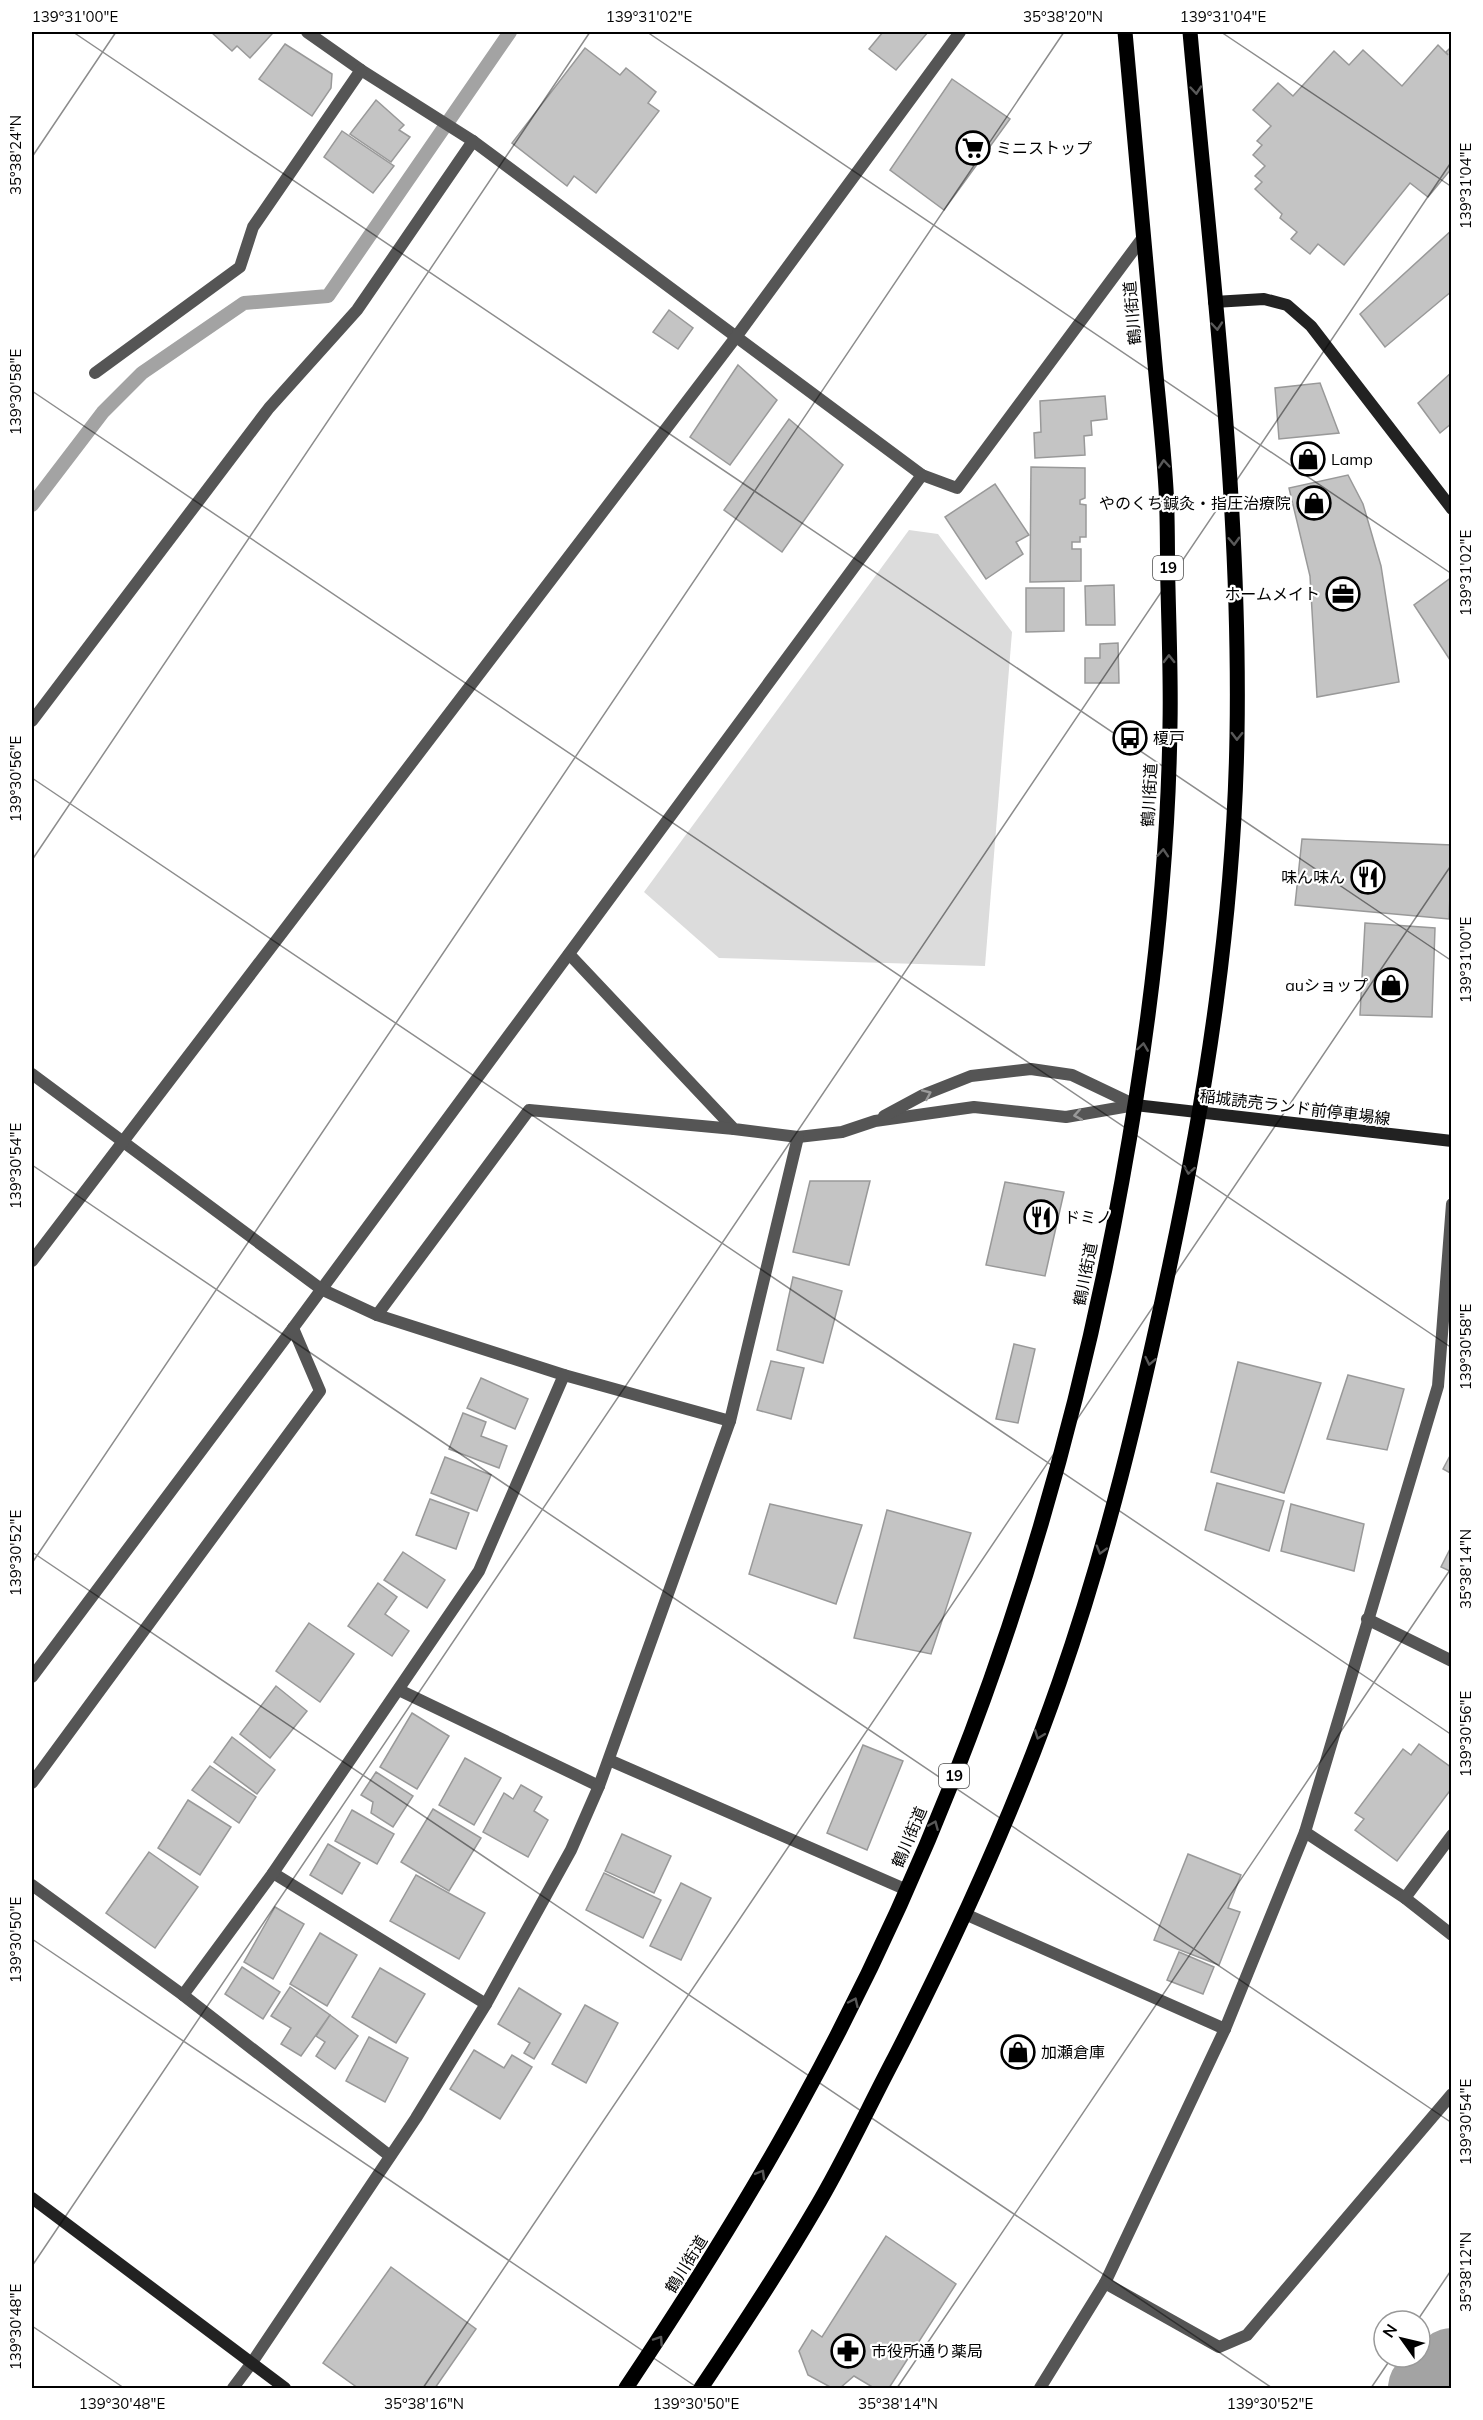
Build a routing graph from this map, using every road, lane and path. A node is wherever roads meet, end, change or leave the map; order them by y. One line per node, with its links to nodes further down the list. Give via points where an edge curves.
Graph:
1 (307, 32): 5 (street)
2 (960, 32): 9 (street)
3 (1125, 32): 7 (main road, 鶴川街道 / 19)
4 (1190, 32): 8 (main road, one-way to 8)
5 (361, 70): 6 (street); 10 (street, via 253,227 240,267)
6 (473, 141): 9 (street); 13 (street, via 357,310 269,408)
7 (1144, 236): 11 (street, via 957,488); 16 (main road, 鶴川街道 / 19, one-way to 7, via 1155,952 1170,726 1166,490)
8 (1214, 302): 12 (main road, via 1264,299 1287,305 1311,326); 17 (main road, one-way to 17, via 1233,504 1237,737 1221,971)
9 (736, 337): 11 (street); 22 (street)
10 (95, 373)
11 (922, 475): 14 (street)
12 (1452, 509)
13 (32, 721)
14 (569, 954): 19 (street); 25 (street)
15 (32, 1074): 22 (street)
16 (1136, 1105): 17 (main road, 稲城読売ランド前停車場線); 18 (street, one-way to 18, via 1066,1117 974,1107); 18 (street, one-way to 16, via 923,1095 971,1076 1031,1070 1072,1075); 43 (main road, 鶴川街道 / 19, one-way to 16, via 1000,1657 1053,1488 1096,1313)
17 (1200, 1112): 21 (main road, 稲城読売ランド前停車場線); 45 (main road, one-way to 45, via 1137,1418 1104,1540 1058,1685)
18 (875, 1121): 20 (street, via 842,1132)
19 (734, 1129): 20 (street); 26 (street, via 529,1110)
20 (798, 1137): 31 (street)
21 (1452, 1141)
22 (124, 1142): 24 (street); 25 (street)
23 (1452, 1204): 29 (street)
24 (32, 1261)
25 (321, 1289): 26 (street); 27 (street)
26 (377, 1315): 28 (street)
27 (293, 1328): 34 (street); 37 (street, via 320,1391)
28 (564, 1375): 31 (street); 35 (street, via 479,1571)
29 (1438, 1386): 30 (street); 32 (street)
30 (1452, 1389)
31 (730, 1421): 36 (street)
32 (1368, 1619): 33 (street); 39 (street)
33 (1452, 1661)
34 (32, 1677)
35 (399, 1690): 38 (street); 41 (street)
36 (609, 1760): 38 (street); 43 (street)
37 (32, 1782)
38 (599, 1786): 48 (street, via 571,1850)
39 (1305, 1832): 44 (street); 49 (street)
40 (1452, 1835): 44 (street)
41 (273, 1873): 47 (street); 48 (street)
42 (32, 1885): 47 (street)
43 (907, 1890): 57 (main road, 鶴川街道 / 19, one-way to 43, via 704,2272 802,2102)
44 (1405, 1898): 46 (street)
45 (965, 1914): 49 (street); 58 (main road, via 818,2206)
46 (1452, 1935)
47 (183, 1995): 51 (street)
48 (486, 2004): 51 (street)
49 (1225, 2030): 53 (street)
50 (1452, 2094): 53 (street, via 1247,2335 1219,2347)
51 (390, 2156): 54 (street)
52 (32, 2198): 54 (main road)
53 (1105, 2283): 59 (street)
54 (251, 2364): 55 (street); 56 (main road)
55 (233, 2388)
56 (285, 2388)
57 (626, 2388)
58 (701, 2388)
59 (1040, 2388)

